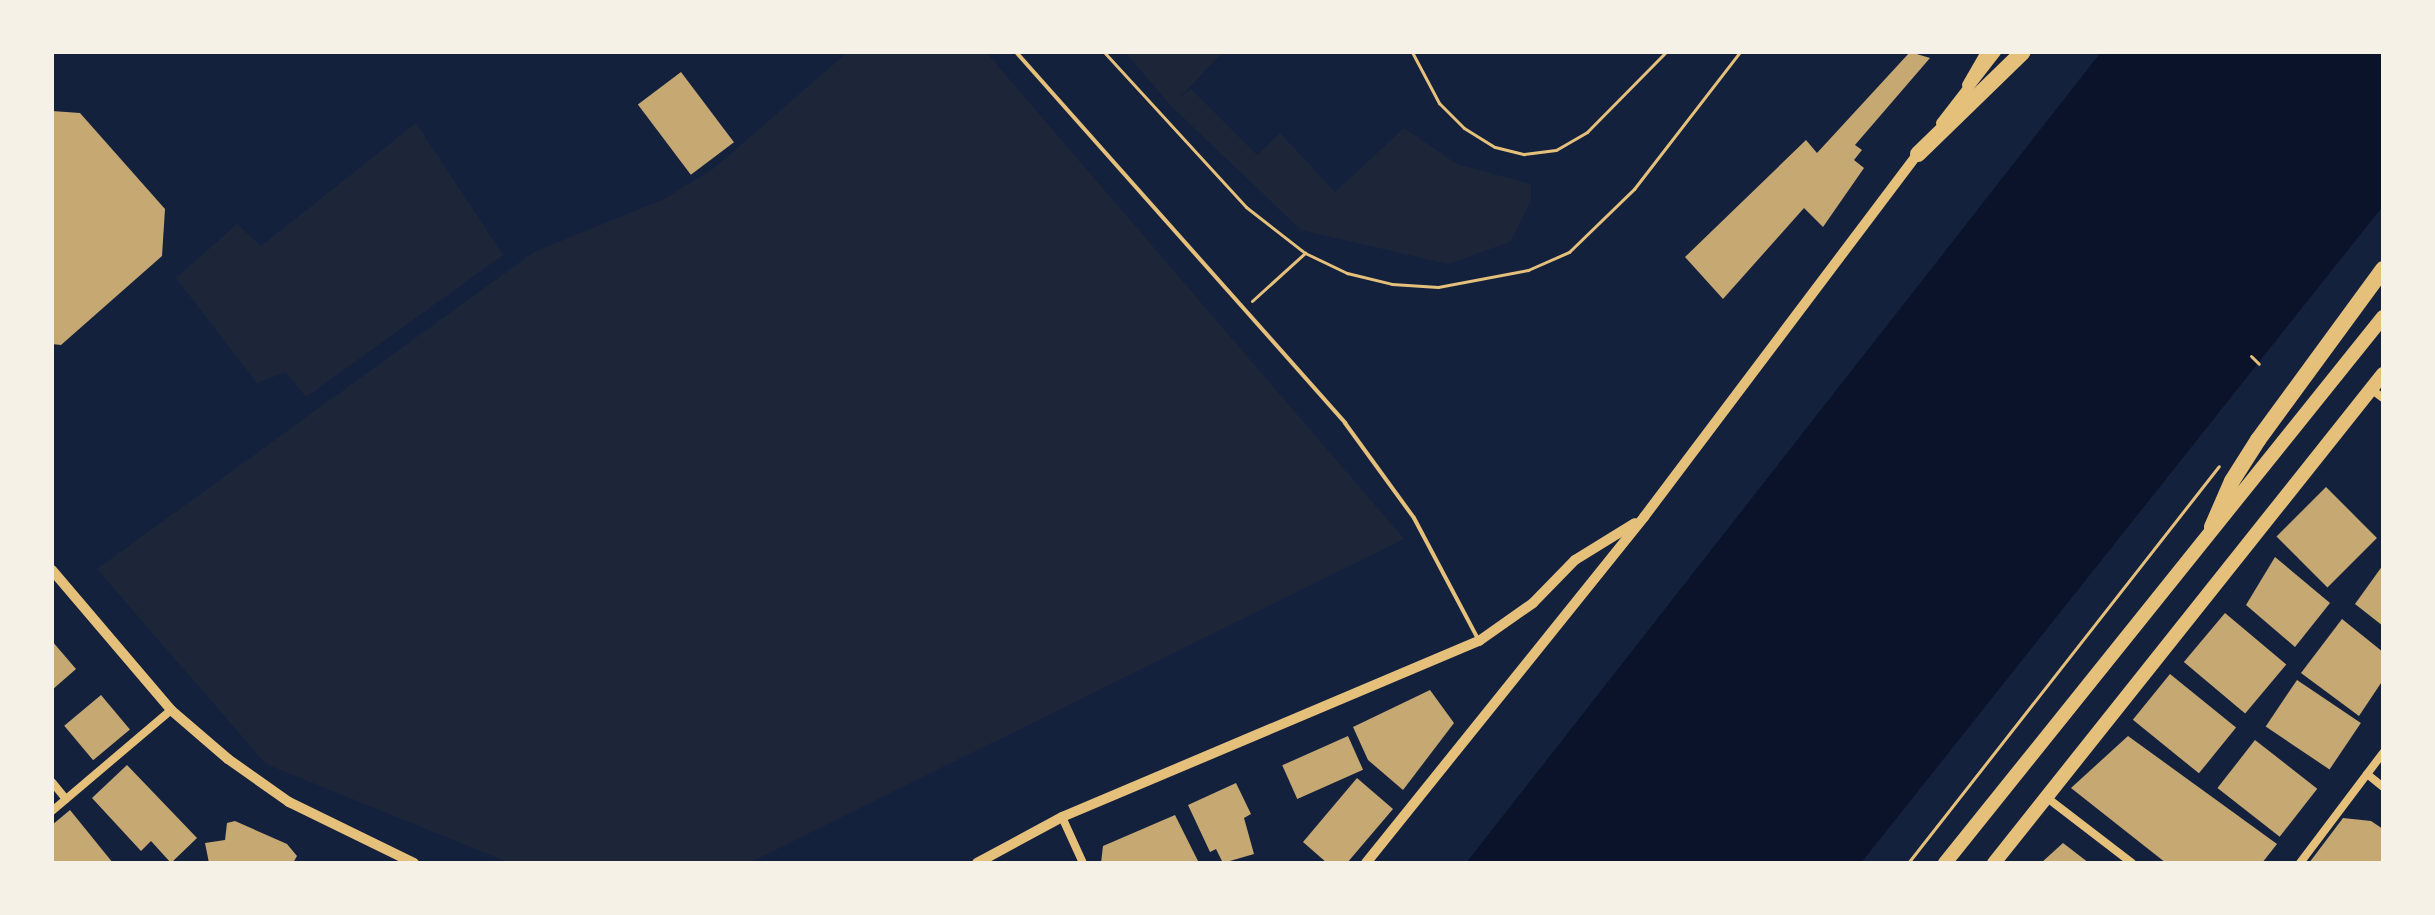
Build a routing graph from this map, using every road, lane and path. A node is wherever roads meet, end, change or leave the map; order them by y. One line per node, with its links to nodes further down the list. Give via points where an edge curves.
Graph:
1 (1016, 52): 13 (lane)
2 (1104, 52): 11 (path, via 1246,207)
3 (1412, 52): 4 (path, via 1439,103 1464,128 1495,147 1524,154 1556,150 1587,132)
4 (1666, 52)
5 (1740, 52): 11 (path, via 1634,189 1569,252 1528,270 1438,287 1392,284 1347,273)
6 (1986, 52): 9 (street)
7 (1996, 52): 9 (street)
8 (2023, 52): 10 (highway)
9 (1963, 94): 10 (street)
10 (1918, 154): 20 (street)
11 (1305, 253): 13 (path)
12 (2383, 269): 21 (highway, via 2258,440)
13 (1246, 307): 23 (lane, via 1392,486)
14 (2383, 317): 21 (main road)
15 (2251, 356): 16 (path)
16 (2259, 364)
17 (2383, 374): 18 (main road)
18 (2377, 394): 29 (main road)
19 (2226, 457): 37 (path)
20 (1644, 517): 23 (street, via 1575,560 1533,603); 36 (street)
21 (2212, 527): 38 (main road)
22 (52, 570): 24 (street)
23 (1479, 641): 32 (street)
24 (171, 710): 30 (street); 33 (street, via 289,802)
25 (2383, 753): 26 (street)
26 (2367, 774): 28 (street); 41 (street)
27 (52, 782): 30 (street)
28 (2383, 787)
29 (2046, 797): 39 (main road); 40 (street)
30 (66, 799): 31 (street)
31 (52, 811)
32 (1062, 817): 34 (street); 35 (street)
33 (410, 862)
34 (977, 863)
35 (1083, 863)
36 (1366, 863)
37 (1908, 863)
38 (1945, 863)
39 (1994, 863)
40 (2132, 863)
41 (2300, 863)

